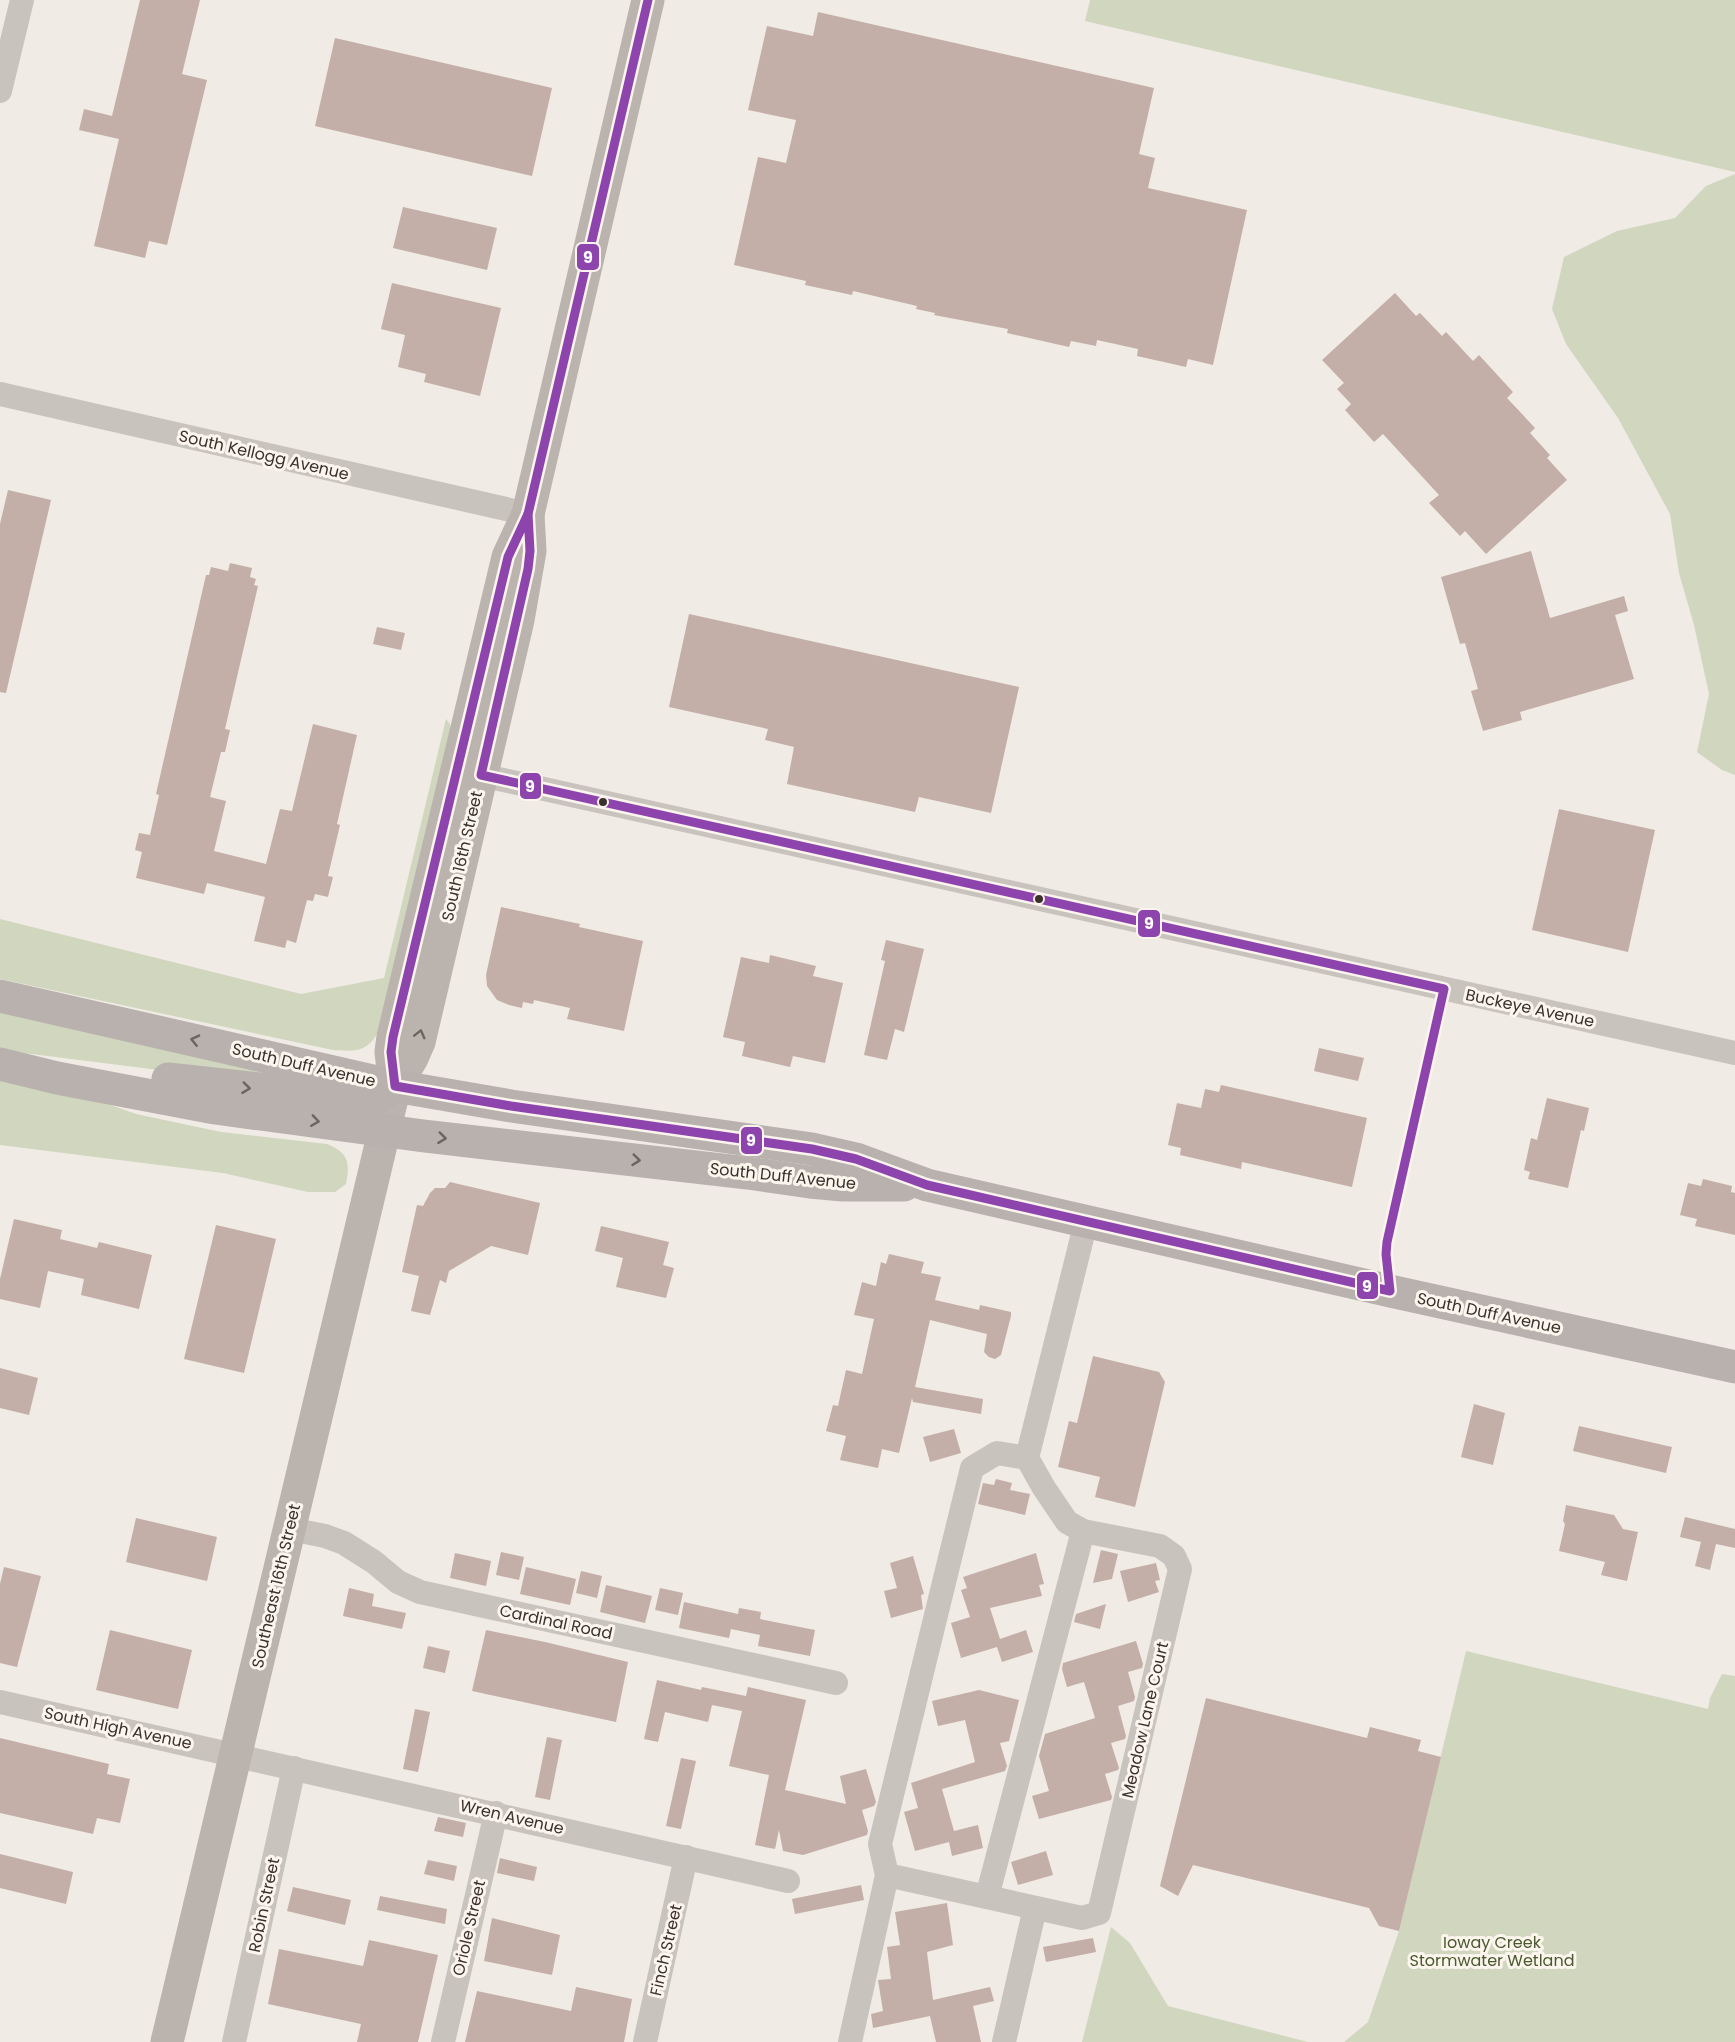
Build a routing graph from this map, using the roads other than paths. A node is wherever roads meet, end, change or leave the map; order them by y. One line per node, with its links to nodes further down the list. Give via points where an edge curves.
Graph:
1 (22, 0): 3 (street)
2 (648, 0): 5 (main road, South 16th Street)
3 (0, 92)
4 (0, 394): 5 (street, South Kellogg Avenue)
5 (528, 514): 6 (main road, South 16th Street, via 528,569); 10 (main road, South 16th Street, via 508,557 393,1037)
6 (481, 775): 8 (street, Buckeye Avenue); 10 (main road, South 16th Street, one-way to 6, via 419,1042)
7 (0, 996): 10 (main road, South Duff Avenue, one-way to 7)
8 (1735, 1053)
9 (0, 1064): 10 (main road, one-way to 10, via 99,1070 350,1099 375,1099); 11 (main road, South Duff Avenue, one-way to 11, via 215,1108)
10 (395, 1086): 11 (main road, South 16th Street); 12 (main road, South Duff Avenue, via 812,1149 855,1159)
11 (384, 1130): 12 (main road, South Duff Avenue, one-way to 12, via 821,1183); 16 (main road, Southeast 16th Street)
12 (927, 1185): 13 (main road, South Duff Avenue)
13 (1086, 1222): 14 (main road, South Duff Avenue); 15 (street)
14 (1735, 1367)
15 (1027, 1458): 17 (street, Meadow Lane Court, via 1066,1522); 24 (street, via 997,1453 972,1468 880,1844)
16 (290, 1529): 18 (street, Cardinal Road, via 344,1543 398,1582 420,1592); 20 (main road, Southeast 16th Street)
17 (1083, 1531): 26 (street); 27 (street, Meadow Lane Court, via 1160,1546 1174,1556 1180,1569 1099,1913 1082,1918)
18 (836, 1683)
19 (0, 1702): 20 (street, South High Avenue)
20 (236, 1755): 21 (street, Wren Avenue); 28 (main road, Southeast 16th Street)
21 (294, 1768): 22 (street, Wren Avenue); 29 (street, Robin Street)
22 (496, 1814): 23 (street, Wren Avenue); 30 (street, Oriole Street)
23 (686, 1857): 25 (street, Wren Avenue); 31 (street, Finch Street)
24 (887, 1875): 26 (street, Meadow Lane Court); 32 (street)
25 (788, 1881)
26 (987, 1897): 27 (street, Meadow Lane Court)
27 (1035, 1908): 33 (street)
28 (167, 2042)
29 (234, 2042)
30 (443, 2042)
31 (645, 2042)
32 (850, 2042)
33 (1004, 2042)

